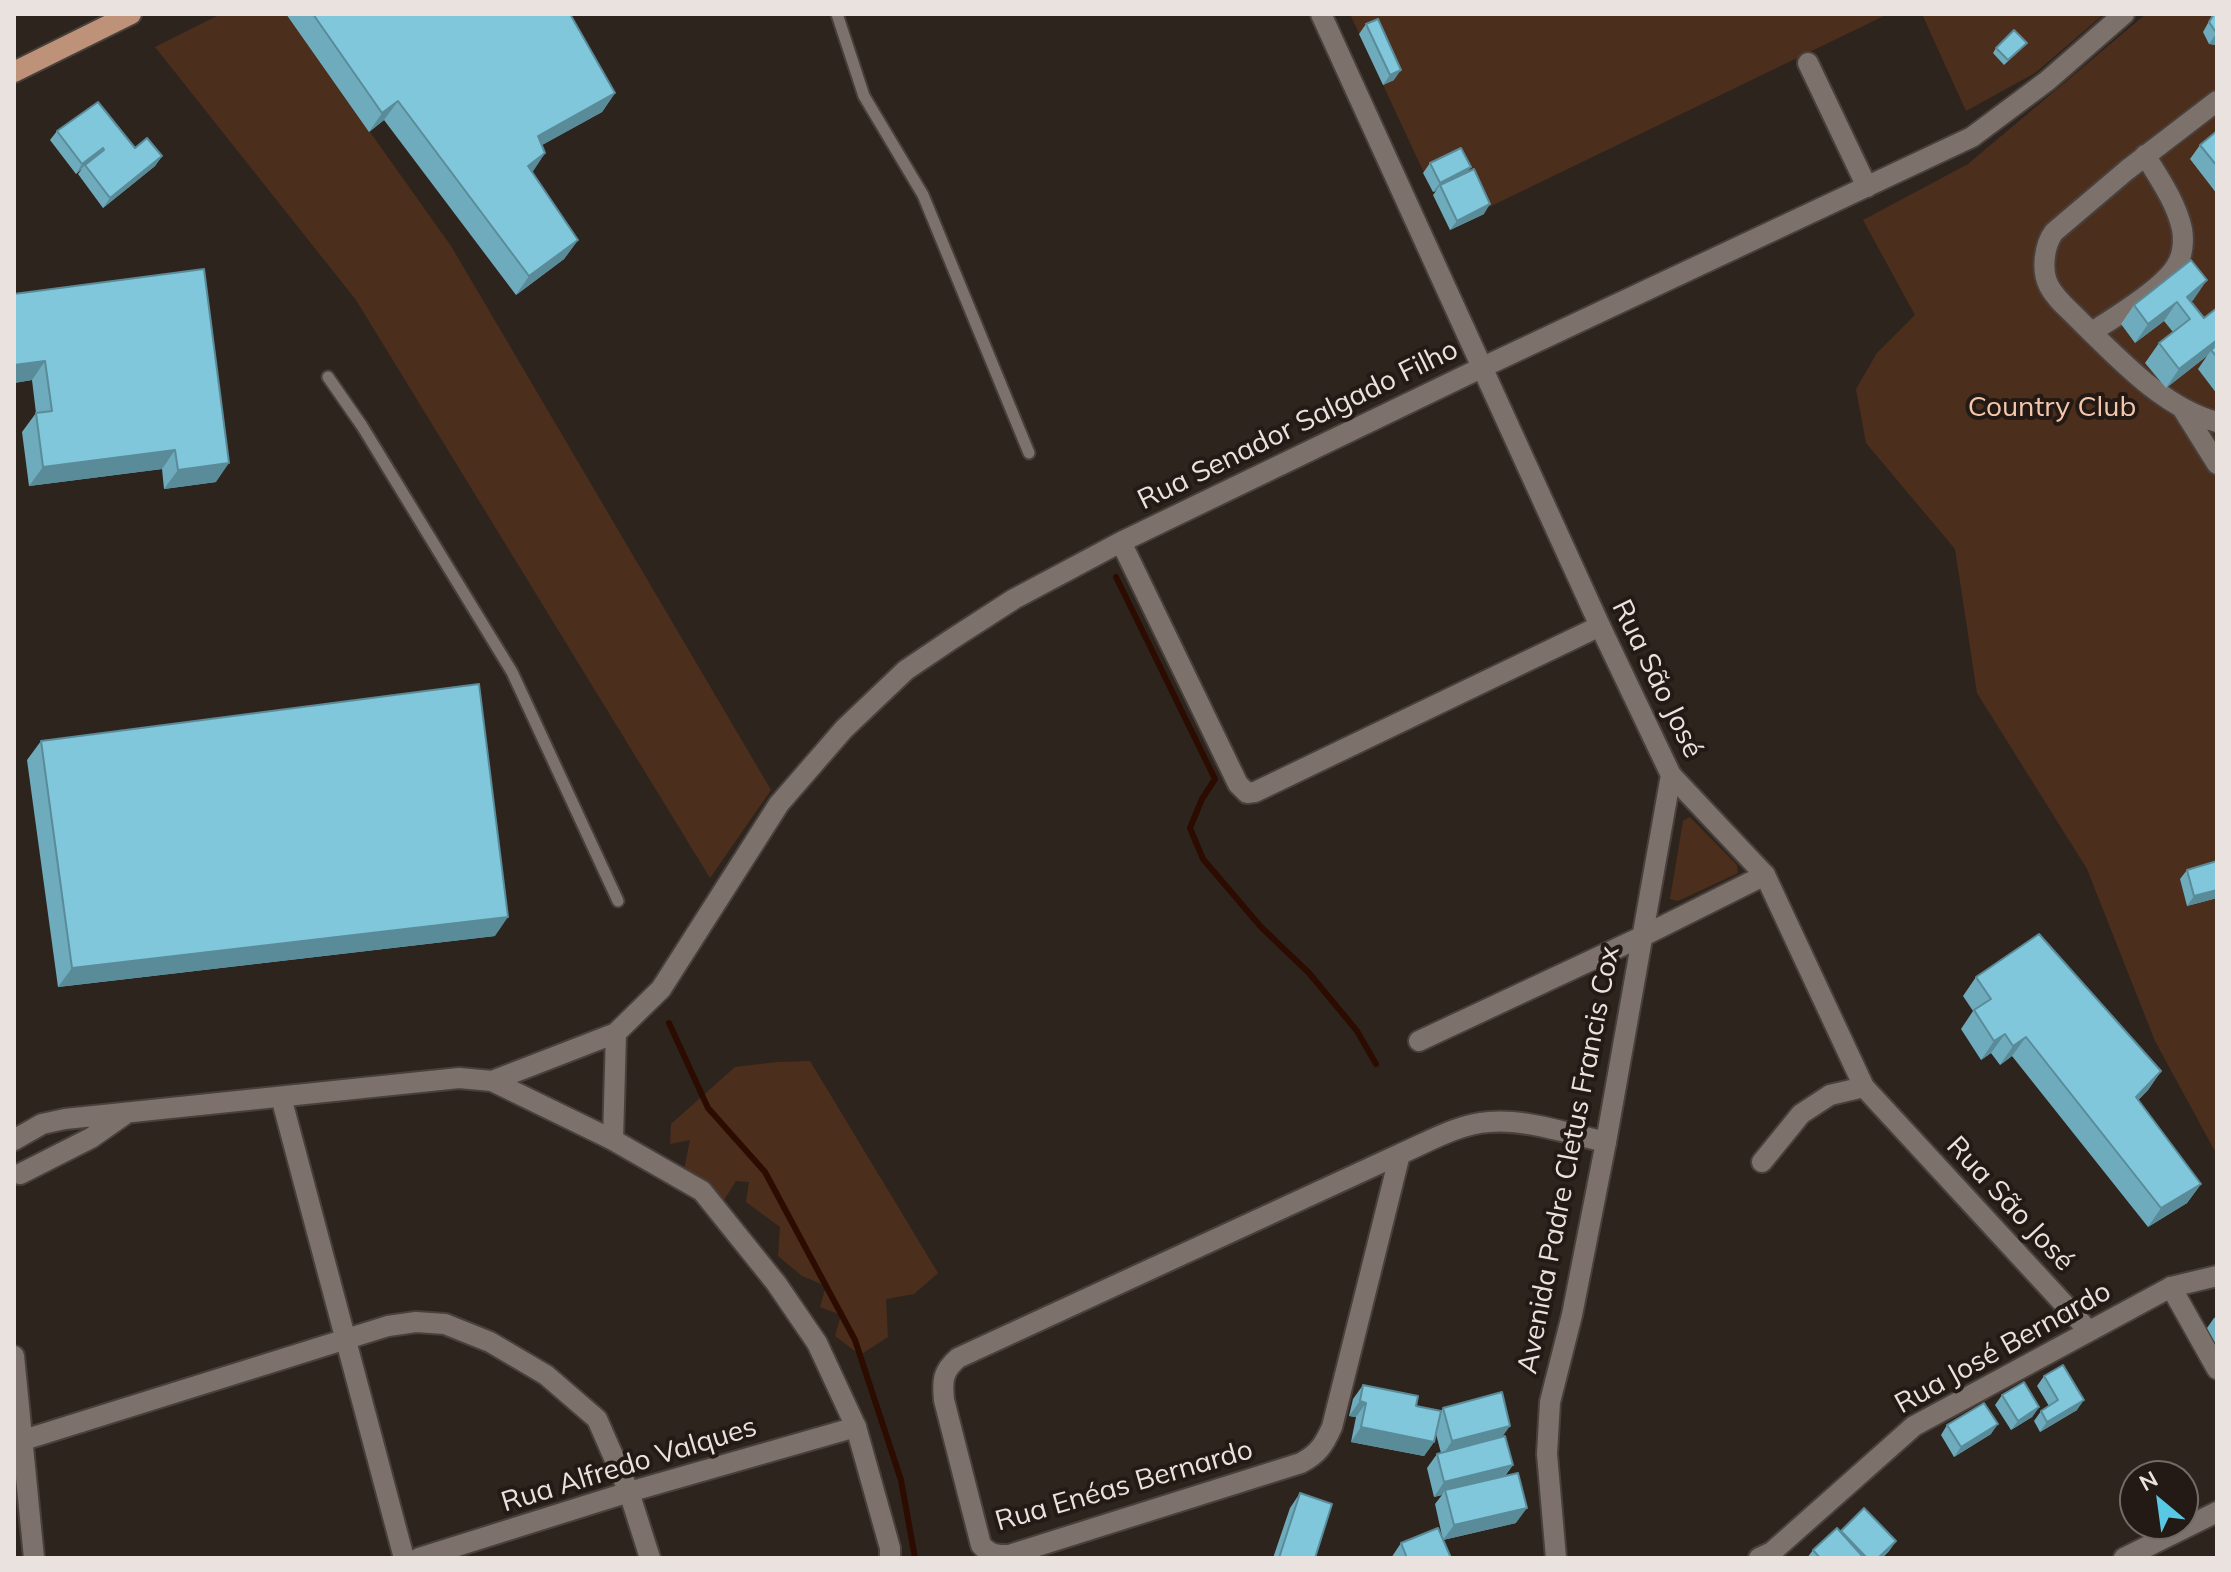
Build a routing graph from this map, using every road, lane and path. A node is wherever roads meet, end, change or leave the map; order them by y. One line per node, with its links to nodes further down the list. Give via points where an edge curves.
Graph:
1 (131, 14): 6 (main road)
2 (837, 14): 15 (lane, via 864,96 923,195)
3 (1321, 14): 11 (street, Rua São José)
4 (2124, 14): 9 (street, Rua Senador Salgado Filho, via 1972,137)
5 (1808, 63): 9 (street)
6 (14, 72)
7 (2217, 101): 8 (street)
8 (2145, 155): 10 (street, via 2182,228 2180,258 2152,289); 10 (street, via 2048,240 2050,288)
9 (1867, 187): 11 (street, Rua Senador Salgado Filho)
10 (2092, 332): 13 (street)
11 (1481, 368): 17 (street, Rua Senador Salgado Filho); 18 (street, Rua São José)
12 (328, 377): 21 (lane, via 512,672)
13 (2182, 408): 14 (street); 16 (street)
14 (2217, 422)
15 (1029, 453)
16 (2217, 464)
17 (1121, 542): 18 (street, via 1238,784 1247,793); 23 (street, Rua Senador Salgado Filho, via 1014,599 940,647 906,670 844,729 779,804 661,989)
18 (1600, 626): 19 (street, Rua São José)
19 (1671, 775): 20 (street, Rua São José); 22 (street, Avenida Padre Cletus Francis Cox)
20 (1765, 875): 22 (street); 26 (street, Rua São José)
21 (618, 901)
22 (1641, 937): 24 (street); 31 (street, Avenida Padre Cletus Francis Cox)
23 (616, 1033): 25 (street); 30 (street)
24 (1419, 1041)
25 (492, 1081): 27 (street, via 459,1078); 30 (street)
26 (1864, 1087): 33 (street, via 1830,1095 1801,1114); 37 (street, Rua São José)
27 (281, 1097): 28 (street); 38 (street)
28 (124, 1115): 29 (street, via 50,1121); 34 (street)
29 (14, 1140): 34 (street, via 22,1159)
30 (613, 1140): 41 (street, via 702,1191 817,1343)
31 (1606, 1142): 32 (street, Rua Enéas Bernardo, via 1523,1123 1487,1122); 52 (street, Avenida Padre Cletus Francis Cox, via 1550,1402 1547,1454)
32 (1400, 1154): 32 (street, Rua Enéas Bernardo, via 948,1367 942,1380 944,1400 981,1545 996,1555 1009,1555 1315,1455 1332,1427)
33 (1762, 1162)
34 (17, 1179)
35 (2217, 1276): 36 (street, Rua José Bernardo)
36 (2171, 1287): 37 (street, Rua José Bernardo); 40 (street)
37 (2088, 1330): 45 (street, Rua José Bernardo, via 1914,1426)
38 (344, 1339): 42 (street); 43 (street, via 416,1322 445,1324 490,1342 546,1375 597,1419); 48 (street)
39 (14, 1356): 42 (street)
40 (2217, 1369)
41 (856, 1427): 43 (street, Rua Alfredo Valques); 51 (street)
42 (18, 1442): 46 (street)
43 (629, 1492): 49 (street, Rua Alfredo Valques); 50 (street)
44 (2217, 1512): 53 (street)
45 (1769, 1556)
46 (34, 1558)
47 (388, 1558): 48 (lane)
48 (403, 1558)
49 (419, 1558)
50 (650, 1558)
51 (890, 1558)
52 (1556, 1558)
53 (2124, 1558)

